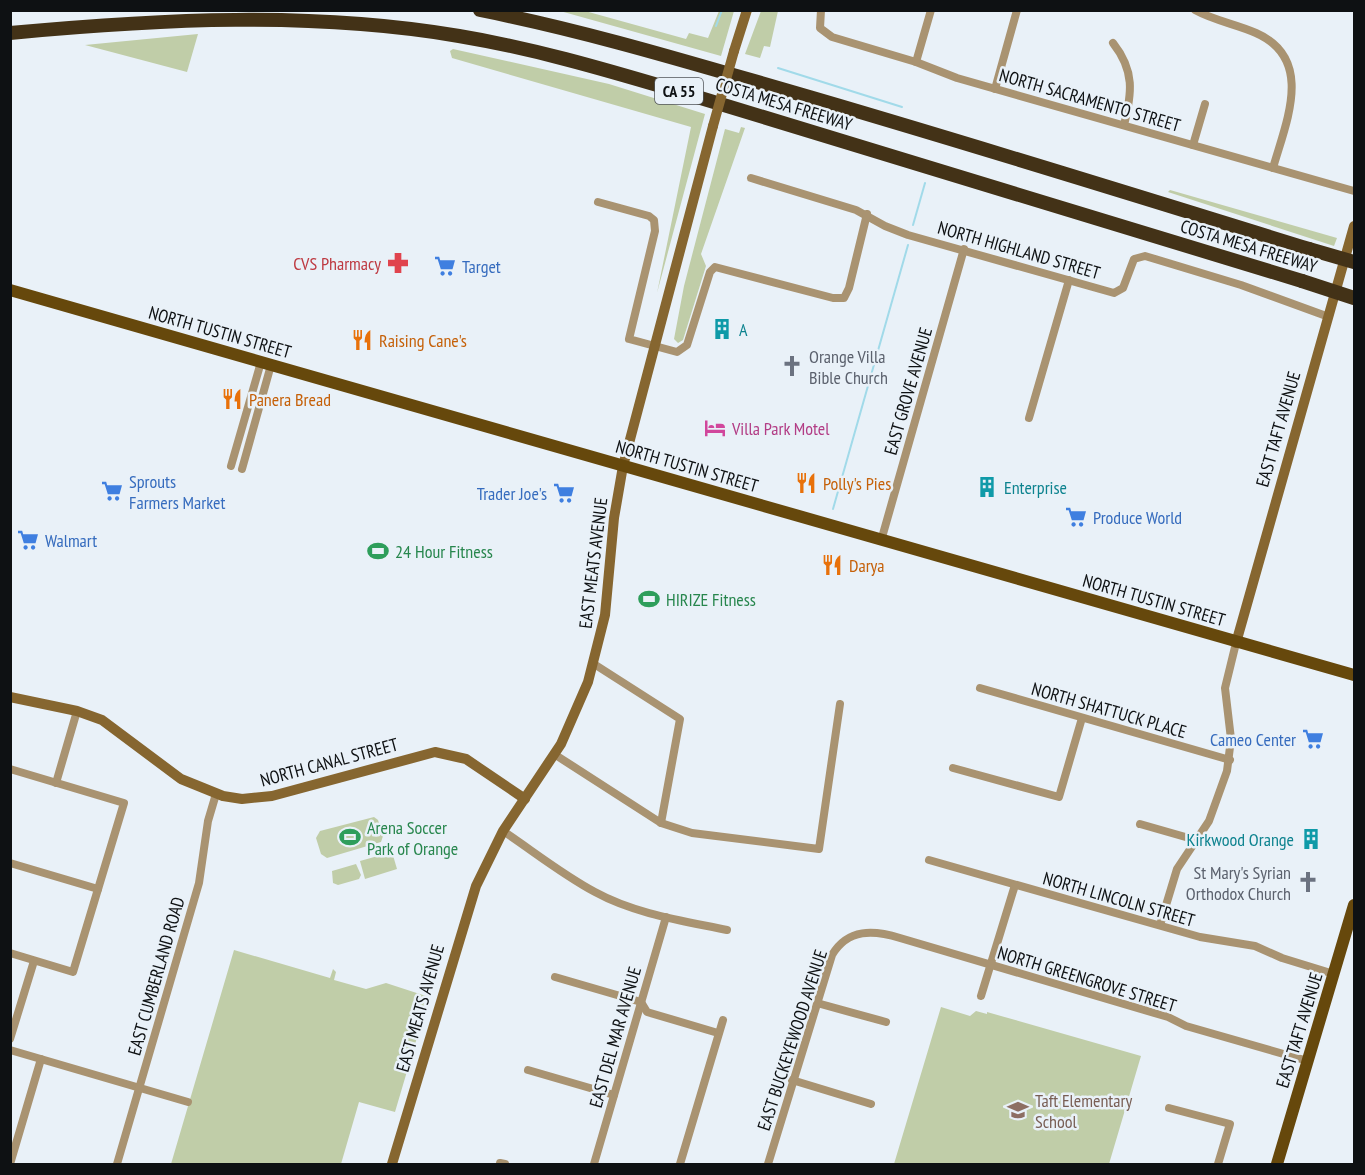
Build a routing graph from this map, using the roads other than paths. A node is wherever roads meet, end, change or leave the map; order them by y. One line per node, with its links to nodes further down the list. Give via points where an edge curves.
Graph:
1 (480, 10): 21 (highway, COSTA MESA FREEWAY / CA 55, bridge, via 586,33 920,129)
2 (747, 10): 26 (street, EAST MEATS AVENUE, bridge)
3 (821, 10): 9 (street, NORTH SACRAMENTO STREET, via 820,28 832,37)
4 (931, 10): 9 (street)
5 (1017, 10): 10 (street)
6 (1195, 10): 14 (street, via 1256,33 1284,55 1293,85)
7 (10, 34): 24 (highway, COSTA MESA FREEWAY / CA 55, bridge, via 221,18 391,27 523,48 671,88)
8 (1113, 43): 12 (street, via 1130,73 1131,98)
9 (916, 62): 10 (street, NORTH SACRAMENTO STREET)
10 (995, 89): 12 (street, NORTH SACRAMENTO STREET)
11 (1205, 104): 13 (street)
12 (1124, 125): 13 (street, NORTH SACRAMENTO STREET)
13 (1193, 145): 14 (street, NORTH SACRAMENTO STREET)
14 (1273, 168): 16 (street, NORTH SACRAMENTO STREET)
15 (751, 178): 18 (street, NORTH HIGHLAND STREET)
16 (1354, 191)
17 (598, 202): 26 (street, via 649,216 656,224 629,339)
18 (867, 214): 20 (street, NORTH HIGHLAND STREET, via 894,230); 26 (street, via 849,288 840,299 715,267 685,348 677,352)
19 (1354, 226): 25 (street, EAST TAFT AVENUE)
20 (964, 249): 22 (street, NORTH HIGHLAND STREET); 32 (street, EAST GROVE AVENUE)
21 (1354, 262)
22 (1069, 280): 25 (street, NORTH HIGHLAND STREET, via 1118,293 1134,260 1145,256); 28 (street)
23 (10, 290): 27 (main road, NORTH TUSTIN STREET)
24 (1354, 297)
25 (1329, 317): 33 (street, EAST TAFT AVENUE)
26 (656, 346): 30 (street, EAST MEATS AVENUE)
27 (266, 364): 29 (street); 30 (main road, NORTH TUSTIN STREET); 31 (street)
28 (1029, 417)
29 (231, 466)
30 (623, 466): 32 (main road, NORTH TUSTIN STREET); 34 (street, EAST MEATS AVENUE, via 606,609)
31 (242, 469)
32 (881, 541): 33 (main road, NORTH TUSTIN STREET)
33 (1236, 643): 35 (main road, NORTH TUSTIN STREET); 42 (street, via 1225,688)
34 (594, 664): 41 (street, EAST MEATS AVENUE, via 577,711); 48 (street, via 680,719)
35 (1354, 675)
36 (980, 688): 40 (street, NORTH SHATTUCK PLACE)
37 (10, 697): 39 (street, NORTH CANAL STREET)
38 (840, 704): 48 (street, via 819,849 692,833)
39 (77, 711): 45 (street); 46 (street, NORTH CANAL STREET, via 107,723 181,779)
40 (1082, 718): 42 (street, NORTH SHATTUCK PLACE); 43 (street, via 1059,797)
41 (555, 754): 47 (street, EAST MEATS AVENUE); 48 (street)
42 (1230, 760): 51 (street, via 1213,814)
43 (953, 768)
44 (10, 769): 45 (street)
45 (56, 783): 55 (street, via 124,803)
46 (216, 794): 47 (street, NORTH CANAL STREET, via 242,799 272,796 441,752 466,759); 78 (street, EAST CUMBERLAND ROAD, via 199,883)
47 (525, 799): 50 (street, EAST MEATS AVENUE)
48 (661, 823)
49 (1140, 824): 51 (street)
50 (503, 831): 57 (street, via 595,892); 86 (street, EAST MEATS AVENUE, via 468,906)
51 (1196, 840): 58 (street, via 1177,870)
52 (929, 860): 54 (street, NORTH LINCOLN STREET)
53 (10, 863): 55 (street)
54 (1015, 885): 58 (street, NORTH LINCOLN STREET); 63 (street)
55 (98, 889): 62 (street, via 73,972)
56 (1353, 912): 64 (main road, EAST TAFT AVENUE)
57 (666, 917): 59 (street); 67 (street, EAST DEL MAR AVENUE)
58 (1160, 925): 64 (street, NORTH LINCOLN STREET, via 1200,937 1255,945)
59 (727, 930)
60 (856, 934): 63 (street, NORTH GREENGROVE STREET, via 873,931); 68 (street, EAST BUCKEYEWOOD AVENUE, via 843,941 832,955)
61 (10, 953): 62 (street)
62 (34, 961): 72 (street)
63 (991, 965): 66 (street); 75 (street, NORTH GREENGROVE STREET)
64 (1334, 974): 75 (main road, EAST TAFT AVENUE)
65 (555, 977): 67 (street)
66 (981, 996)
67 (641, 1002): 71 (street, via 648,1012); 79 (street, EAST DEL MAR AVENUE)
68 (817, 1003): 70 (street); 77 (street, EAST BUCKEYEWOOD AVENUE)
69 (723, 1020): 71 (street)
70 (886, 1022)
71 (718, 1033): 88 (street)
72 (10, 1039)
73 (10, 1050): 74 (street)
74 (41, 1059): 78 (street); 84 (street)
75 (1308, 1061): 91 (main road, EAST TAFT AVENUE)
76 (528, 1070): 79 (street)
77 (792, 1080): 81 (street); 83 (street, EAST BUCKEYEWOOD AVENUE)
78 (139, 1088): 80 (street); 85 (street, EAST CUMBERLAND ROAD)
79 (614, 1095): 87 (street, EAST DEL MAR AVENUE)
80 (188, 1102)
81 (871, 1104)
82 (1169, 1108): 90 (street, via 1230,1124)
83 (769, 1163): 89 (street)
84 (10, 1164)
85 (117, 1164)
86 (392, 1164)
87 (594, 1164)
88 (680, 1164)
89 (778, 1164)
90 (1218, 1164)
91 (1277, 1164)

